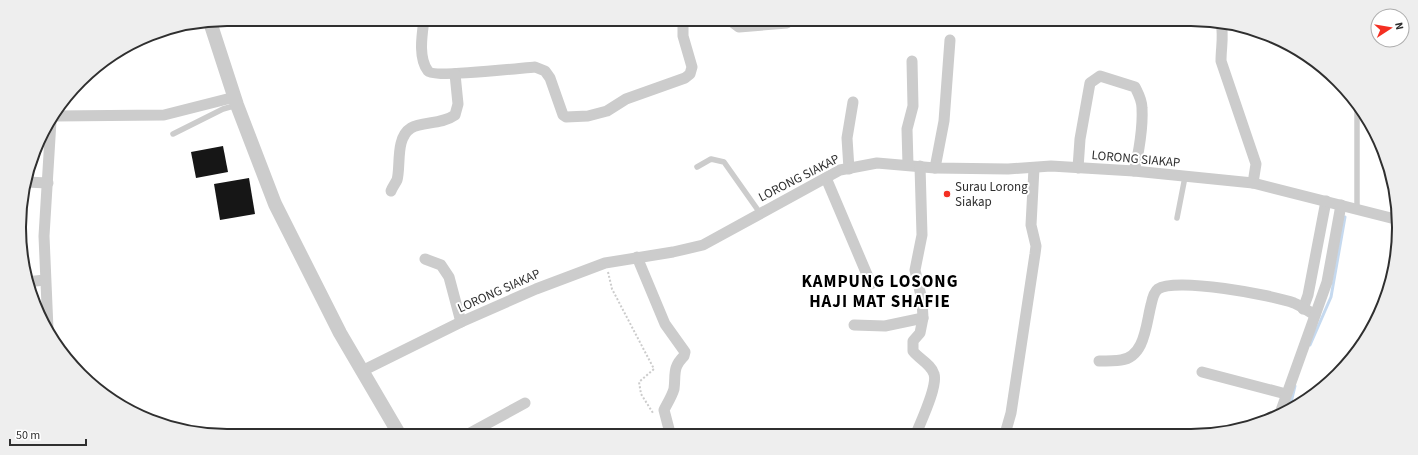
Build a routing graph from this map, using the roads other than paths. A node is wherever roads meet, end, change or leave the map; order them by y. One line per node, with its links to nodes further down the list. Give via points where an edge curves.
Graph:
1 (211, 26): 10 (street)
2 (423, 26): 9 (street, via 423,58 428,71 433,74)
3 (683, 26): 9 (street, via 683,36 692,67 690,74 626,99 607,111 588,116 563,115 550,78 545,71 535,67)
4 (738, 26): 5 (street)
5 (755, 26)
6 (1222, 29): 27 (street, via 1221,61 1256,164)
7 (950, 40): 20 (street, via 944,121)
8 (912, 61): 16 (street, via 913,106 907,129)
9 (455, 74): 29 (street, via 458,104 455,115 448,120 412,128 405,134 400,149 397,180)
10 (236, 101): 13 (street, via 164,115); 15 (lane); 48 (street, via 275,204)
11 (853, 102): 19 (street, via 847,138)
12 (1357, 115): 32 (lane)
13 (60, 116)
14 (51, 132): 28 (street)
15 (173, 134)
16 (908, 165): 17 (street, LORONG SIAKAP); 19 (street, LORONG SIAKAP, via 877,163)
17 (920, 166): 20 (street, LORONG SIAKAP); 44 (street, via 922,235 915,270)
18 (698, 167): 33 (lane, via 711,159 724,162)
19 (849, 168): 25 (street, LORONG SIAKAP)
20 (935, 168): 21 (street, LORONG SIAKAP)
21 (1034, 168): 22 (street, LORONG SIAKAP); 57 (street, via 1031,225 1036,246)
22 (1078, 168): 23 (street, LORONG SIAKAP); 23 (street, via 1080,139 1090,83 1100,76 1135,87 1140,98 1142,108)
23 (1134, 171): 24 (street, LORONG SIAKAP)
24 (1185, 177): 27 (street, LORONG SIAKAP); 34 (lane)
25 (826, 178): 33 (street, LORONG SIAKAP); 40 (street)
26 (31, 182): 28 (street)
27 (1253, 182): 30 (street, LORONG SIAKAP)
28 (48, 183): 38 (street, via 44,236)
29 (391, 191)
30 (1326, 202): 31 (street, LORONG SIAKAP); 41 (street)
31 (1341, 205): 32 (street, LORONG SIAKAP); 42 (street, via 1327,282)
32 (1357, 209): 35 (street, LORONG SIAKAP)
33 (760, 213): 36 (street, LORONG SIAKAP, via 703,245)
34 (1177, 218)
35 (1392, 218)
36 (637, 257): 45 (street, LORONG SIAKAP, via 605,263 536,288); 55 (street, via 665,324 685,352 677,363 674,390 664,410)
37 (425, 259): 45 (street, via 441,265 449,277)
38 (45, 280): 39 (street); 43 (street)
39 (33, 281)
40 (871, 284)
41 (1303, 309): 42 (street); 47 (street, via 1294,303 1201,284 1169,285 1158,289 1152,298 1142,344 1133,355 1122,360)
42 (1315, 315): 50 (street)
43 (47, 318)
44 (923, 318): 46 (street, via 885,326); 56 (street, via 920,332 913,341 912,352 929,366 934,374 934,384)
45 (461, 322): 48 (street, LORONG SIAKAP)
46 (854, 324)
47 (1099, 361)
48 (362, 371): 53 (street)
49 (1202, 372): 50 (street)
50 (1286, 394): 52 (street)
51 (524, 403): 54 (street)
52 (1282, 407)
53 (396, 429)
54 (477, 429)
55 (669, 429)
56 (918, 429)
57 (1006, 429)

